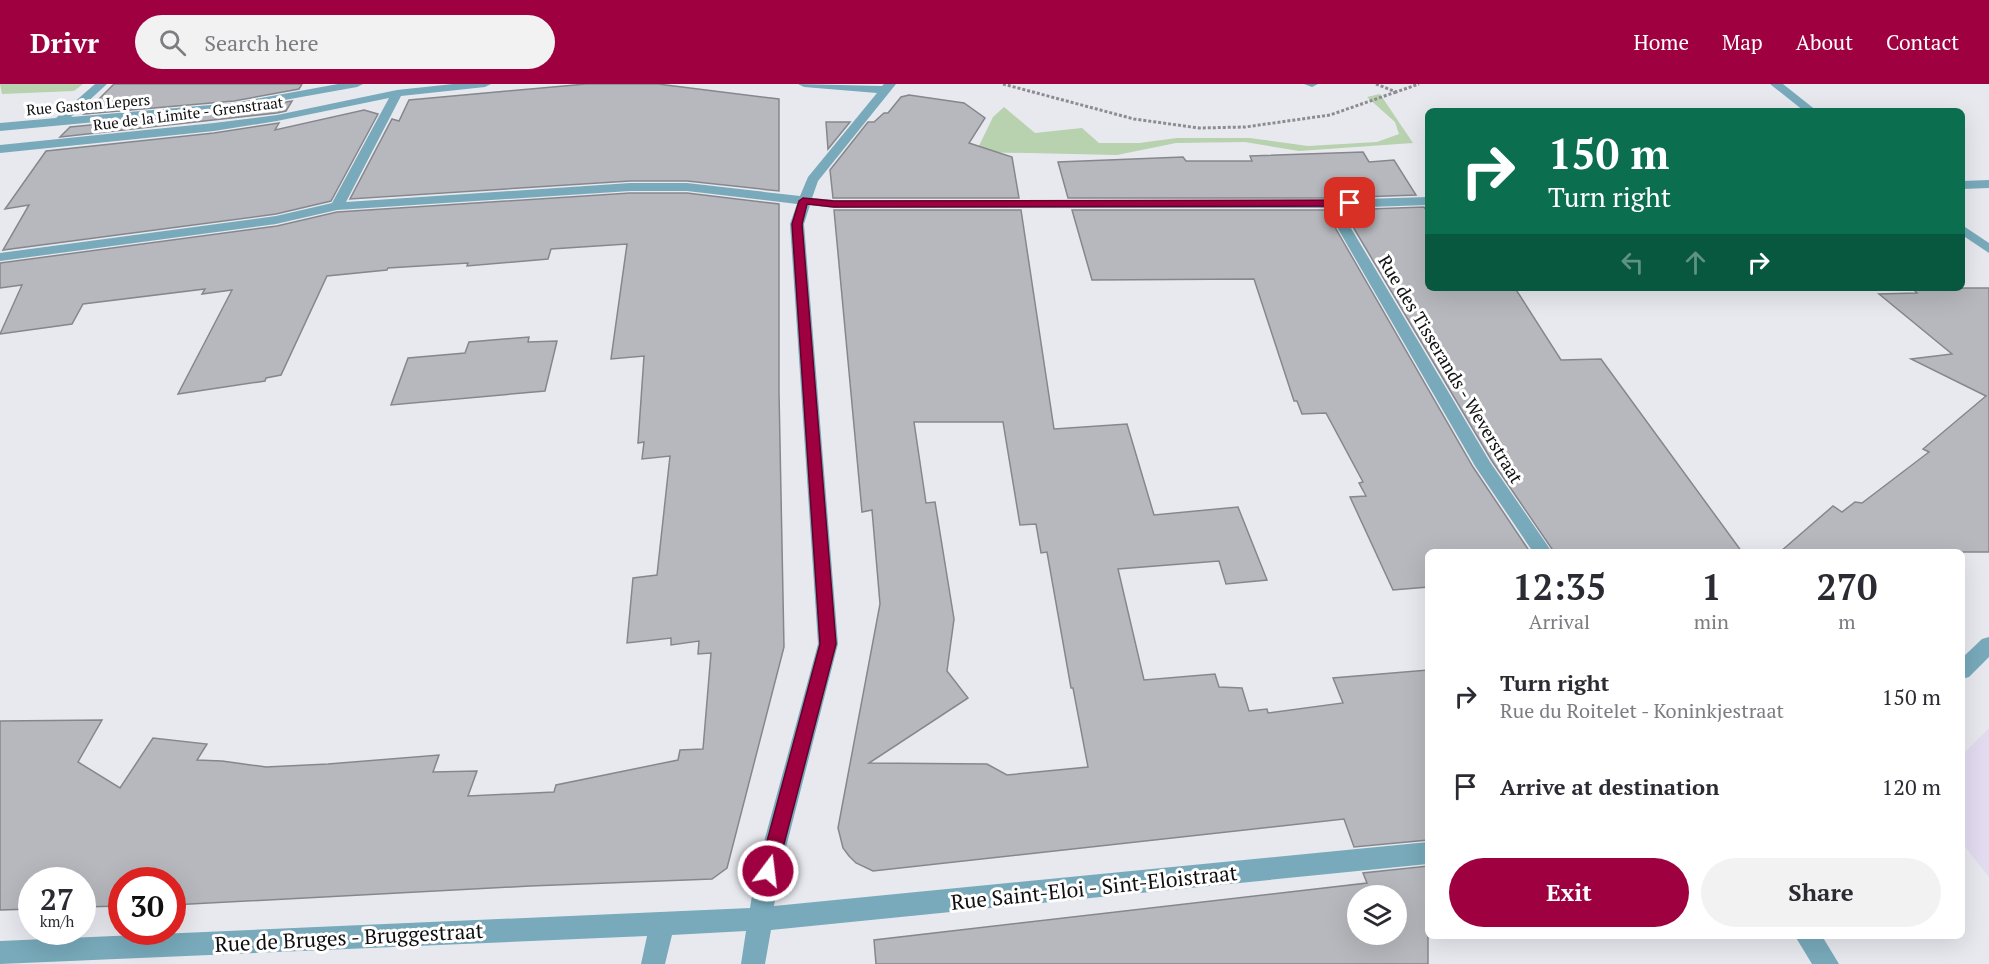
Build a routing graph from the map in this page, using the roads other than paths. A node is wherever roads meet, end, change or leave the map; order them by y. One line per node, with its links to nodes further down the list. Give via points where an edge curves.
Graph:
1 (101, 84): 9 (street)
2 (357, 84): 9 (street, Rue Gaston Lepers, via 234,106)
3 (485, 84): 7 (street, Rue de la Limite - Grenstraat)
4 (804, 84): 6 (street)
5 (1776, 84): 8 (street)
6 (888, 87): 15 (street, via 812,180)
7 (397, 93): 11 (street, Rue de la Limite - Grenstraat, via 235,124); 18 (street)
8 (1806, 108)
9 (61, 121): 10 (street, Rue Gaston Lepers); 11 (street)
10 (0, 127)
11 (32, 146): 12 (street, Rue de la Limite - Grenstraat)
12 (0, 149)
13 (1989, 184): 14 (street)
14 (1965, 185)
15 (803, 201): 17 (street); 18 (street, via 687,187 630,187); 26 (street, via 797,224 828,644 768,871)
16 (1425, 201): 17 (street)
17 (1330, 204): 22 (street, Rue des Tisserands - Weverstraat, via 1484,466)
18 (337, 206): 21 (street, via 276,220)
19 (1965, 230): 20 (street)
20 (1989, 249)
21 (0, 257)
22 (1541, 549)
23 (1989, 645): 24 (street)
24 (1965, 667)
25 (1425, 853): 26 (street, Rue Saint-Eloi - Sint-Eloistraat)
26 (760, 919): 27 (street, Rue Saint-Eloi - Sint-Eloistraat); 31 (street)
27 (662, 923): 29 (street, Rue de Bruges - Bruggestraat); 30 (street)
28 (1809, 939): 32 (street)
29 (0, 953)
30 (652, 964)
31 (753, 964)
32 (1827, 964)

